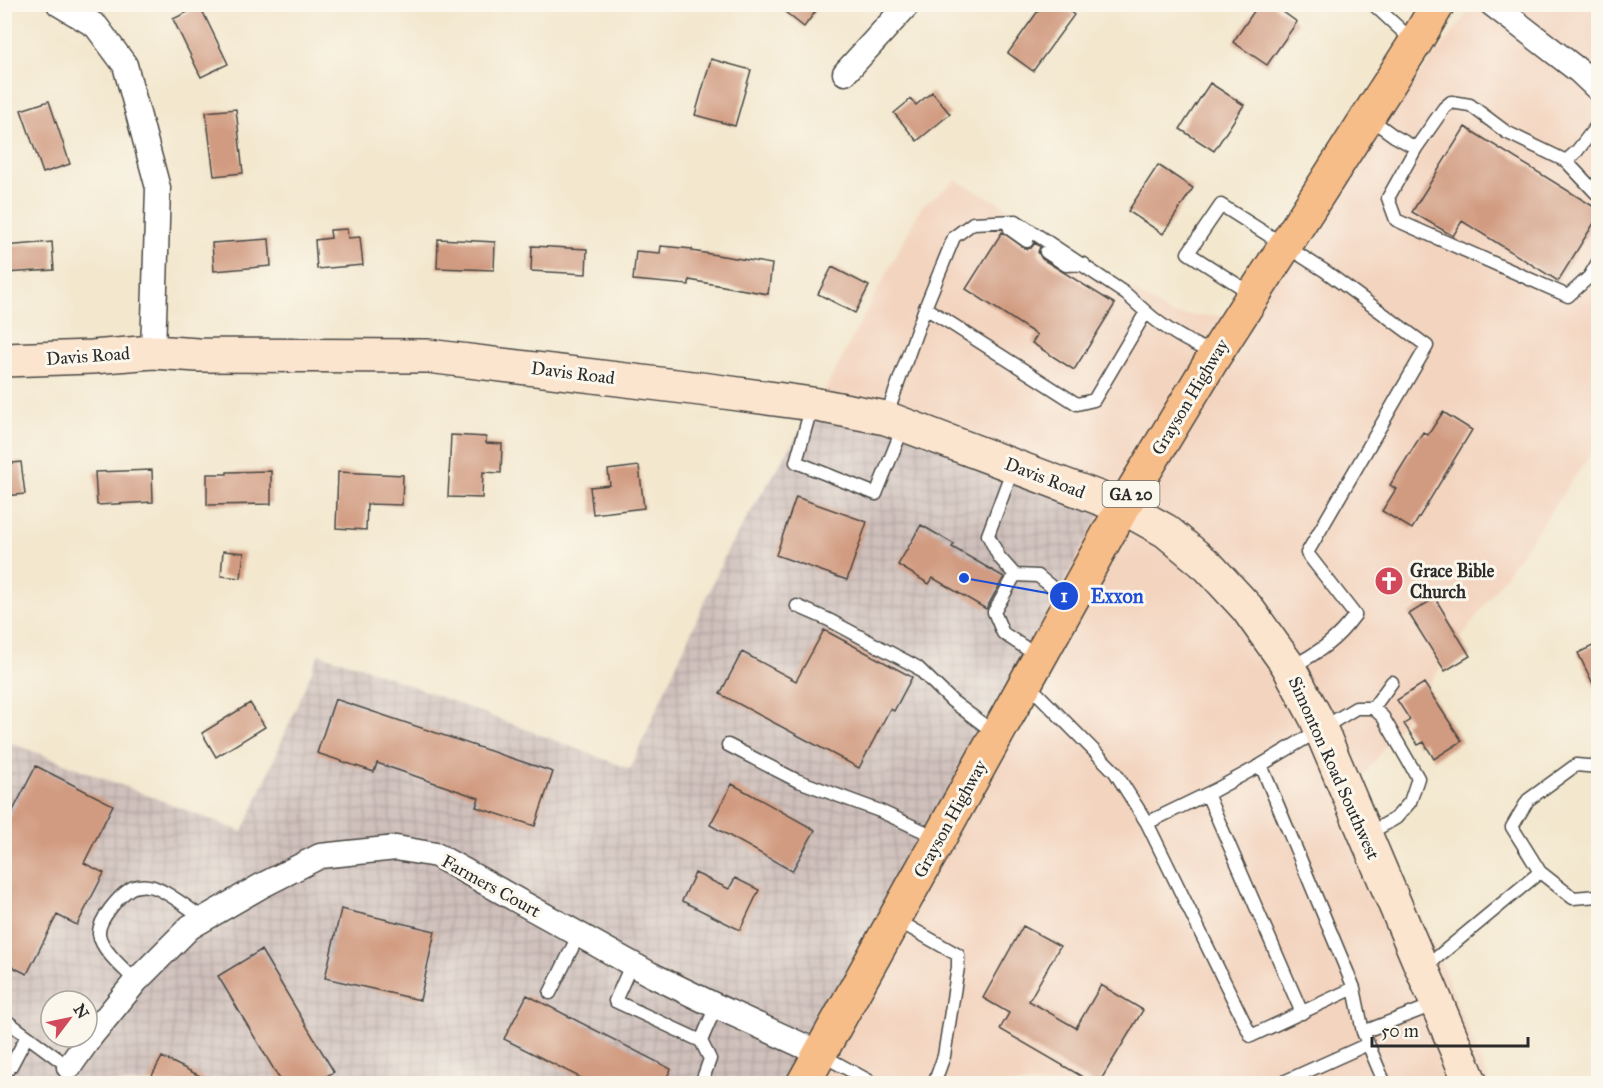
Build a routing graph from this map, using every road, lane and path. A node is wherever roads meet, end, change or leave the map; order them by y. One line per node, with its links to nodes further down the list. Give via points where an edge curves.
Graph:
1 (59, 4): 23 (street, via 96,26 124,65 158,188)
2 (908, 4): 7 (street)
3 (1373, 4): 6 (lane)
4 (1438, 4): 6 (main road, Grayson Highway / GA 20)
5 (1492, 4): 8 (street)
6 (1415, 43): 9 (main road, Grayson Highway / GA 20)
7 (845, 74)
8 (1599, 89)
9 (1367, 117): 11 (lane); 16 (main road, Grayson Highway / GA 20)
10 (1599, 124): 12 (lane)
11 (1416, 148): 12 (lane, via 1451,102 1470,105 1506,132); 18 (lane, via 1388,198 1396,220 1568,296)
12 (1566, 161): 13 (lane)
13 (1599, 195)
14 (1008, 222): 15 (lane, via 1010,229); 19 (lane, via 1016,221); 21 (lane, via 973,223 954,237)
15 (1027, 241)
16 (1286, 245): 20 (main road, Grayson Highway / GA 20); 20 (lane, via 1221,205 1188,253); 33 (lane, via 1427,346 1307,553 1355,615 1319,652)
17 (1046, 252): 19 (lane, via 1066,265)
18 (1599, 262)
19 (1084, 264): 22 (lane)
20 (1254, 295): 24 (main road, Grayson Highway / GA 20)
21 (925, 308): 22 (lane, via 1077,404 1094,400); 27 (lane)
22 (1146, 312): 24 (lane, via 1184,340)
23 (153, 351): 25 (street, Davis Road); 26 (street, Davis Road, via 198,355 428,356)
24 (1215, 355): 29 (main road, Grayson Highway / GA 20)
25 (4, 360)
26 (812, 404): 27 (street, Davis Road); 27 (lane, via 796,462 876,494)
27 (895, 422): 28 (street, Davis Road)
28 (1013, 466): 29 (street, Davis Road); 30 (lane, via 988,535 999,557)
29 (1123, 507): 31 (main road, Grayson Highway / GA 20); 33 (street, Simonton Road Southwest, via 1166,531 1209,567 1247,608)
30 (1015, 575): 31 (lane, via 1038,576); 34 (lane, via 994,612 1003,633)
31 (1071, 602): 34 (main road, Grayson Highway / GA 20)
32 (797, 606): 38 (lane, via 916,667)
33 (1289, 668): 37 (street, Simonton Road Southwest)
34 (1033, 670): 38 (main road, Grayson Highway / GA 20); 43 (lane, via 1115,772)
35 (1392, 682): 36 (lane)
36 (1373, 708): 37 (lane, via 1356,708); 44 (lane, via 1383,717 1418,778 1410,802 1396,818)
37 (1320, 729): 40 (lane); 44 (street, Simonton Road Southwest)
38 (997, 735): 45 (main road, Grayson Highway / GA 20)
39 (728, 745): 45 (lane, via 796,780)
40 (1261, 765): 42 (lane); 54 (lane)
41 (1599, 767): 46 (lane, via 1576,765 1528,800 1512,827)
42 (1207, 794): 43 (lane); 58 (lane)
43 (1147, 823): 58 (lane, via 1251,1036)
44 (1365, 836): 52 (street, Simonton Road Southwest)
45 (939, 838): 48 (main road, Grayson Highway / GA 20)
46 (1540, 872): 47 (lane, via 1573,898); 52 (lane)
47 (1599, 896)
48 (894, 918): 64 (main road, Grayson Highway / GA 20); 70 (lane, via 958,955 944,1056)
49 (204, 919): 50 (street, Farmers Court, via 320,856 396,848 436,855); 53 (street, Farmers Court, via 190,927); 53 (lane, via 150,885 132,888 118,899 103,919 99,933 107,951)
50 (579, 934): 51 (street, Farmers Court); 55 (lane)
51 (632, 963): 57 (street, Farmers Court); 62 (lane, via 615,1001)
52 (1422, 969): 56 (street, Simonton Road Southwest)
53 (136, 981): 65 (street, Farmers Court)
54 (1354, 988): 58 (lane); 60 (lane)
55 (549, 993)
56 (1437, 1003): 60 (lane); 73 (street, Simonton Road Southwest)
57 (716, 1006): 62 (lane); 64 (street, Farmers Court)
58 (1302, 1012)
59 (4, 1019): 61 (lane)
60 (1363, 1032): 63 (lane)
61 (27, 1036): 65 (lane); 66 (lane)
62 (701, 1041): 67 (lane, via 710,1059)
63 (1368, 1044): 71 (lane); 72 (lane)
64 (819, 1053): 68 (main road, Grayson Highway / GA 20); 69 (lane)
65 (69, 1067)
66 (4, 1074)
67 (701, 1083)
68 (803, 1083)
69 (874, 1083)
70 (934, 1083)
71 (1279, 1083)
72 (1385, 1083)
73 (1471, 1083)

